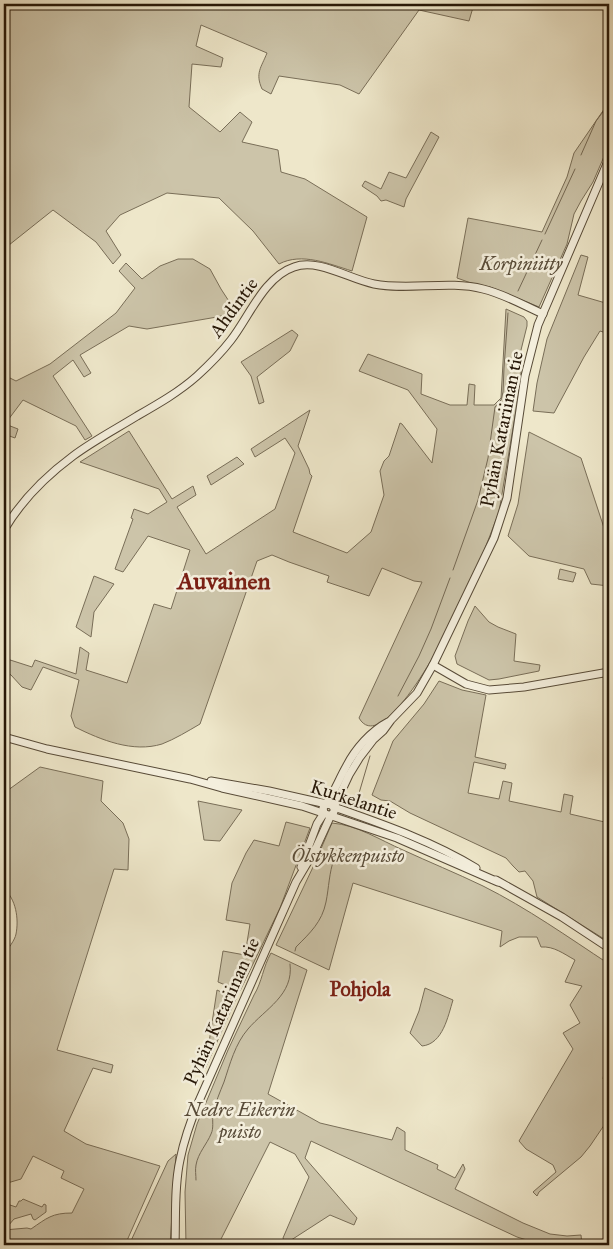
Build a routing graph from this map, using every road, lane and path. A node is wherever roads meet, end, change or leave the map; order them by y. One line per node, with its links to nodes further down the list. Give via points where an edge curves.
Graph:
1 (609, 159): 2 (street, Pyhän Katariinan tie)
2 (543, 314): 3 (street, Ahdintie, via 484,289 384,286 314,265 295,266 269,285 231,340 197,376 64,463 25,500); 4 (street, Pyhän Katariinan tie, via 525,376 507,498 494,538)
3 (4, 530)
4 (433, 666): 5 (street, via 466,684 489,690); 8 (street, Pyhän Katariinan tie, via 417,693 364,751)
5 (609, 672)
6 (4, 737): 7 (street, Kurkelantie)
7 (190, 779): 8 (street, Kurkelantie, via 269,790); 9 (street, Kurkelantie)
8 (330, 806): 9 (street, Pyhän Katariinan tie, via 323,808); 10 (street, Kurkelantie, via 400,830 464,860)
9 (327, 814): 10 (street, Kurkelantie, via 397,838); 12 (street, Pyhän Katariinan tie, via 317,824 296,882 192,1118 180,1160)
10 (498, 882): 11 (street, Kurkelantie, via 562,917)
11 (609, 948)
12 (175, 1245)

